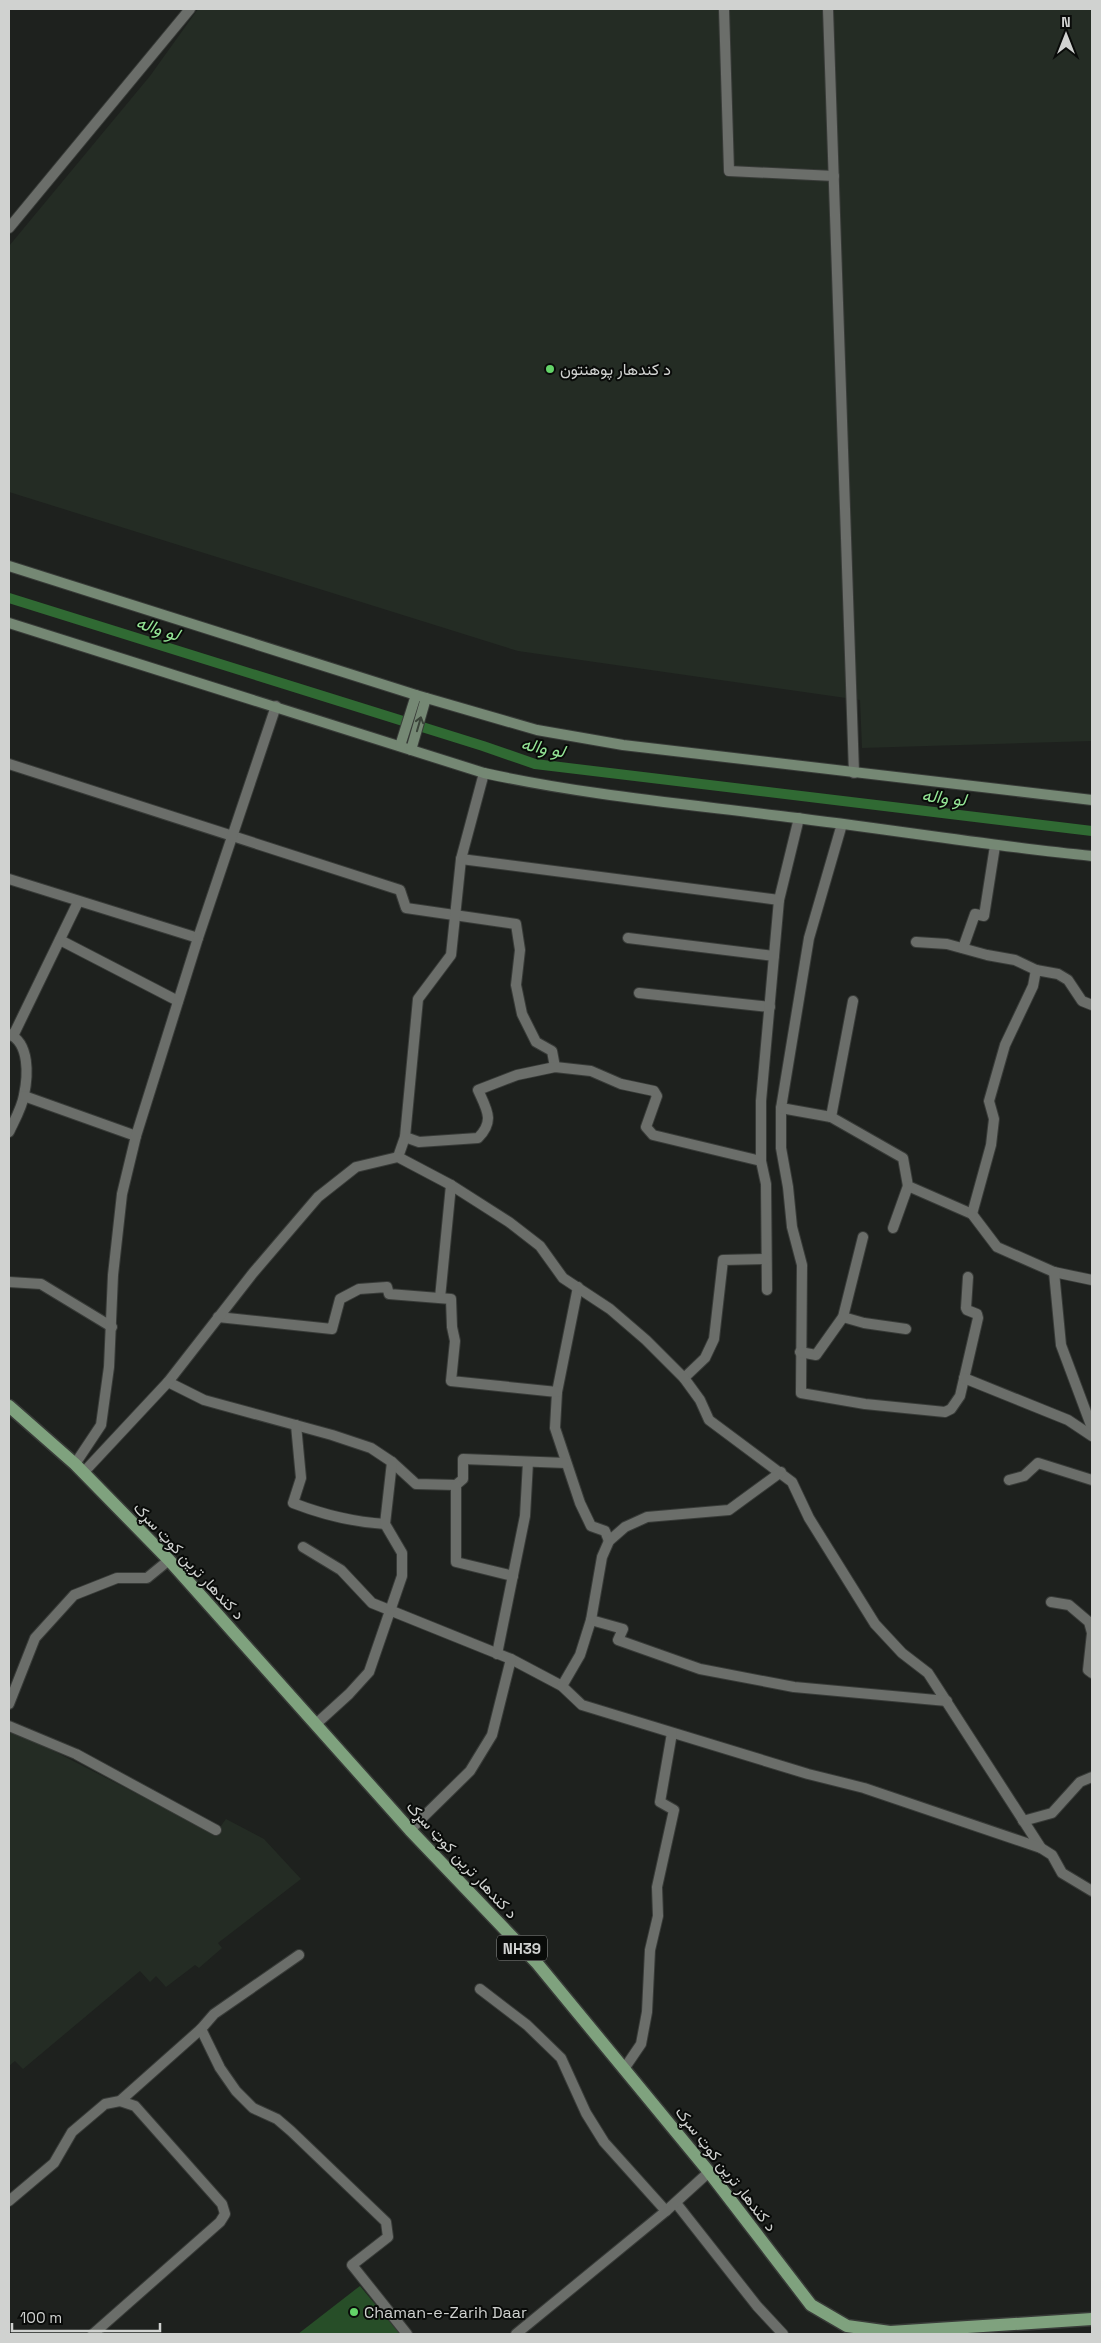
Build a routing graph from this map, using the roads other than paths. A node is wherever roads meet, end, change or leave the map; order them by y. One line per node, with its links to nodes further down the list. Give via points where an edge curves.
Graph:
1 (190, 9): 5 (street)
2 (724, 9): 4 (street, via 729,171)
3 (828, 9): 4 (street)
4 (834, 176): 14 (street)
5 (9, 228)
6 (9, 566): 8 (street)
7 (9, 623): 10 (street)
8 (416, 695): 9 (street); 11 (street)
9 (426, 698): 12 (street, one-way to 9); 14 (street, via 537,730 623,745)
10 (276, 706): 11 (street); 19 (street)
11 (400, 746): 12 (street)
12 (411, 750): 15 (street)
13 (9, 764): 19 (street)
14 (854, 773): 16 (street)
15 (484, 774): 17 (street, via 539,785); 22 (street)
16 (1092, 800)
17 (799, 818): 18 (street); 24 (street)
18 (842, 824): 20 (street); 42 (street, via 809,938)
19 (233, 837): 26 (street, via 400,890 406,908); 27 (street)
20 (995, 846): 21 (street); 31 (street, via 984,916 975,914)
21 (1092, 856)
22 (461, 859): 24 (street); 26 (street)
23 (9, 879): 25 (street)
24 (779, 900): 32 (street)
25 (78, 902): 27 (street); 29 (street)
26 (455, 914): 40 (street, via 516,924 520,950 516,985 522,1014 536,1042 552,1051); 46 (street, via 451,955 418,999)
27 (198, 938): 35 (street)
28 (628, 938): 32 (street)
29 (60, 940): 35 (street); 39 (street)
30 (916, 942): 31 (street)
31 (963, 948): 33 (street, via 1015,960)
32 (774, 956): 38 (street)
33 (1036, 970): 37 (street, via 1058,974 1068,980 1082,1001); 51 (street, via 1033,986 1005,1045 989,1101 994,1119 991,1145)
34 (639, 993): 38 (street)
35 (178, 1001): 45 (street)
36 (853, 1001): 43 (street)
37 (1092, 1005)
38 (770, 1007): 48 (street, via 761,1101)
39 (11, 1035): 41 (street, via 23,1048 26,1063)
40 (555, 1067): 46 (street, via 517,1075 478,1090 489,1113 487,1129 478,1138 419,1142); 48 (street, via 591,1071 621,1084 654,1091 657,1096 646,1127 653,1135)
41 (24, 1096): 44 (street); 45 (street)
42 (781, 1108): 43 (street); 66 (street, via 781,1148 792,1227 802,1265)
43 (831, 1117): 50 (street, via 903,1158)
44 (9, 1132)
45 (136, 1136): 64 (street, via 121,1203 113,1274)
46 (405, 1137): 47 (street)
47 (398, 1158): 49 (street); 62 (street, via 356,1167 318,1197)
48 (762, 1161): 54 (street, via 766,1184)
49 (451, 1185): 59 (street, via 540,1246 563,1278); 61 (street)
50 (908, 1186): 51 (street); 52 (street)
51 (972, 1214): 55 (street, via 997,1247)
52 (894, 1228)
53 (863, 1237): 63 (street)
54 (766, 1259): 60 (street); 67 (street, via 723,1260 714,1339 705,1358)
55 (1054, 1272): 57 (street); 73 (street, via 1061,1345)
56 (968, 1277): 68 (street, via 966,1310 977,1314 978,1318)
57 (1092, 1280)
58 (9, 1282): 64 (street, via 41,1284)
59 (578, 1287): 67 (street, via 610,1309); 70 (street)
60 (768, 1290)
61 (440, 1298): 62 (street, via 389,1294 387,1287 359,1289 340,1299 332,1329); 70 (street, via 451,1299 455,1341 451,1381)
62 (218, 1317): 69 (street)
63 (842, 1317): 65 (street); 66 (street, via 816,1355)
64 (112, 1327): 78 (street, via 101,1424)
65 (906, 1329)
66 (800, 1352): 68 (street, via 801,1393 865,1404 949,1411 960,1396)
67 (684, 1378): 79 (street, via 709,1420)
68 (964, 1378): 74 (street, via 1068,1420)
69 (168, 1382): 72 (street, via 204,1400); 78 (street)
70 (557, 1392): 77 (street, via 555,1428)
71 (9, 1406): 78 (main road, د کندهار ترين کوټ سړک / NH39)
72 (296, 1425): 75 (street, via 370,1448); 83 (street, via 302,1478 293,1503 356,1522)
73 (1092, 1428)
74 (1092, 1436)
75 (392, 1462): 82 (street, via 416,1484); 83 (street)
76 (528, 1462): 77 (street); 82 (street, via 463,1459 463,1480); 87 (street, via 525,1516)
77 (566, 1463): 84 (street, via 590,1526)
78 (79, 1469): 86 (main road, د کندهار ترين کوټ سړک / NH39)
79 (781, 1472): 84 (street, via 729,1510 647,1517); 95 (street, via 792,1482 809,1518 875,1624 902,1654 928,1673)
80 (1009, 1480): 81 (street, via 1024,1476 1038,1462)
81 (1092, 1480)
82 (456, 1485): 87 (street, via 456,1562)
83 (385, 1524): 89 (street, via 402,1553 402,1576)
84 (607, 1536): 90 (street)
85 (303, 1547): 89 (street, via 341,1570 372,1603)
86 (169, 1560): 96 (street, via 147,1578 117,1578 74,1595 35,1638); 97 (main road, د کندهار ترين کوټ سړک / NH39)
87 (513, 1576): 91 (street)
88 (1051, 1602): 93 (street, via 1069,1605 1089,1622 1092,1633 1088,1670)
89 (391, 1611): 91 (street); 97 (street, via 369,1672)
90 (591, 1620): 94 (street, via 580,1655); 95 (street, via 623,1630 618,1640 700,1669 794,1687)
91 (497, 1654): 92 (street)
92 (511, 1659): 94 (street); 103 (street, via 488,1742 470,1771)
93 (1092, 1673)
94 (562, 1686): 99 (street, via 582,1706)
95 (947, 1701): 101 (street)
96 (9, 1704)
97 (316, 1724): 103 (main road, د کندهار ترين کوټ سړک / NH39)
98 (9, 1726): 102 (street, via 76,1754)
99 (672, 1733): 104 (street, via 864,1788); 109 (street, via 660,1802 674,1810 657,1887 658,1916 650,1950 647,2012 642,2044)
100 (1092, 1777): 101 (street, via 1080,1782 1052,1813)
101 (1023, 1821): 104 (street)
102 (216, 1830)
103 (410, 1830): 109 (main road, د کندهار ترين کوټ سړک / NH39, via 536,1962)
104 (1041, 1848): 105 (street, via 1052,1855 1062,1873)
105 (1092, 1892)
106 (298, 1955): 108 (street, via 214,2014)
107 (480, 1989): 114 (street, via 527,2025 561,2058 586,2113 604,2142)
108 (201, 2029): 110 (street); 117 (street, via 220,2068 236,2091 253,2108 277,2119 291,2131 386,2222 388,2237 352,2265)
109 (624, 2069): 111 (main road, د کندهار ترين کوټ سړک / NH39)
110 (120, 2101): 112 (street, via 105,2104 72,2132 54,2163); 116 (street, via 135,2106 222,2204 225,2214 220,2222)
111 (709, 2172): 113 (street); 115 (main road, د کندهار ترين کوټ سړک / NH39, via 811,2305 847,2326 890,2332)
112 (9, 2202)
113 (676, 2203): 114 (street); 119 (street)
114 (666, 2211): 118 (street)
115 (1092, 2319)
116 (93, 2334)
117 (407, 2334)
118 (516, 2334)
119 (783, 2334)

